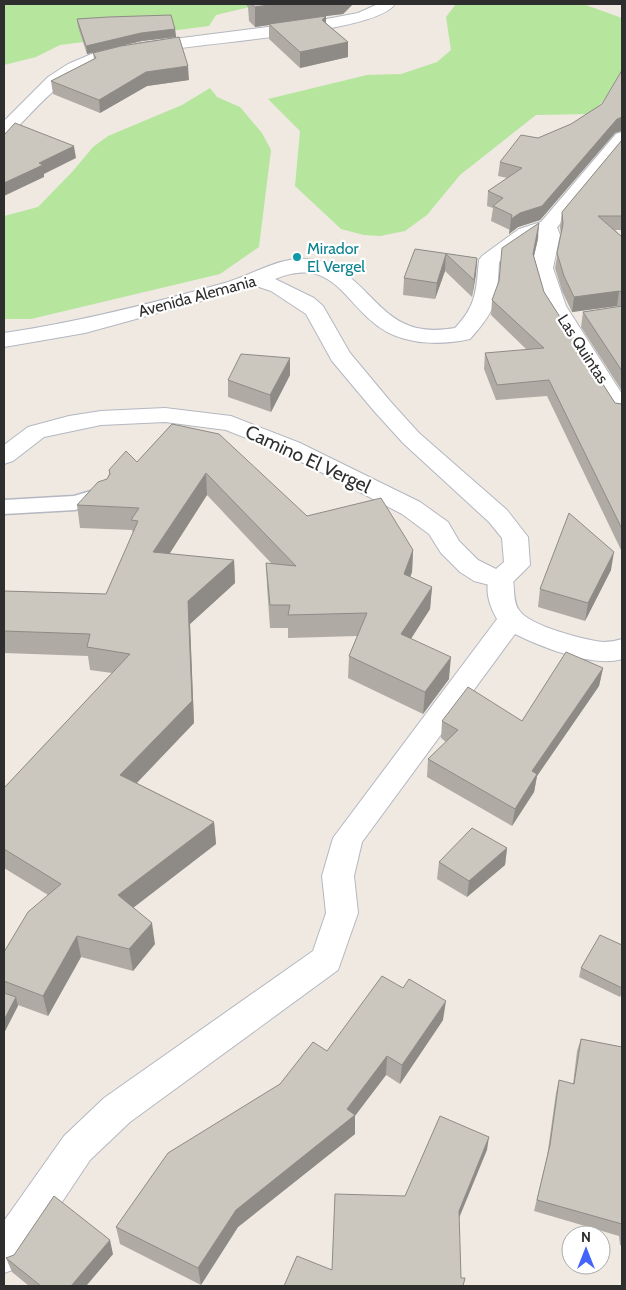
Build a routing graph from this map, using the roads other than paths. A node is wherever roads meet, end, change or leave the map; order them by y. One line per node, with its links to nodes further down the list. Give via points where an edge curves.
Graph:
1 (387, 4): 2 (street, via 362,16 311,27 110,54 74,68 45,88)
2 (4, 131)
3 (622, 138): 4 (street)
4 (548, 226): 5 (street, Avenida Alemania, via 526,233 489,260 486,299 476,319 462,334 434,338 407,333 376,314 335,274 322,268 292,266); 7 (street, Las Quintas, via 550,235 543,268)
5 (259, 280): 8 (street, Avenida Alemania, via 63,332); 13 (street, via 278,286 315,311 340,356 382,406 411,438 504,523 515,538 517,564)
6 (590, 318): 7 (street)
7 (563, 321): 9 (street, Las Quintas)
8 (4, 340)
9 (622, 412)
10 (4, 456): 13 (street, Camino El Vergel, via 36,432 93,419 137,414 231,423 292,448 410,508 439,528 450,547 469,566 483,575)
11 (101, 494): 12 (lane, via 75,503)
12 (4, 507)
13 (501, 580): 14 (street, via 503,605)
14 (510, 619): 15 (street, via 587,650 611,652); 16 (street, via 348,838 338,876 342,913 326,960 117,1110 78,1148)
15 (622, 649)
16 (4, 1254)

